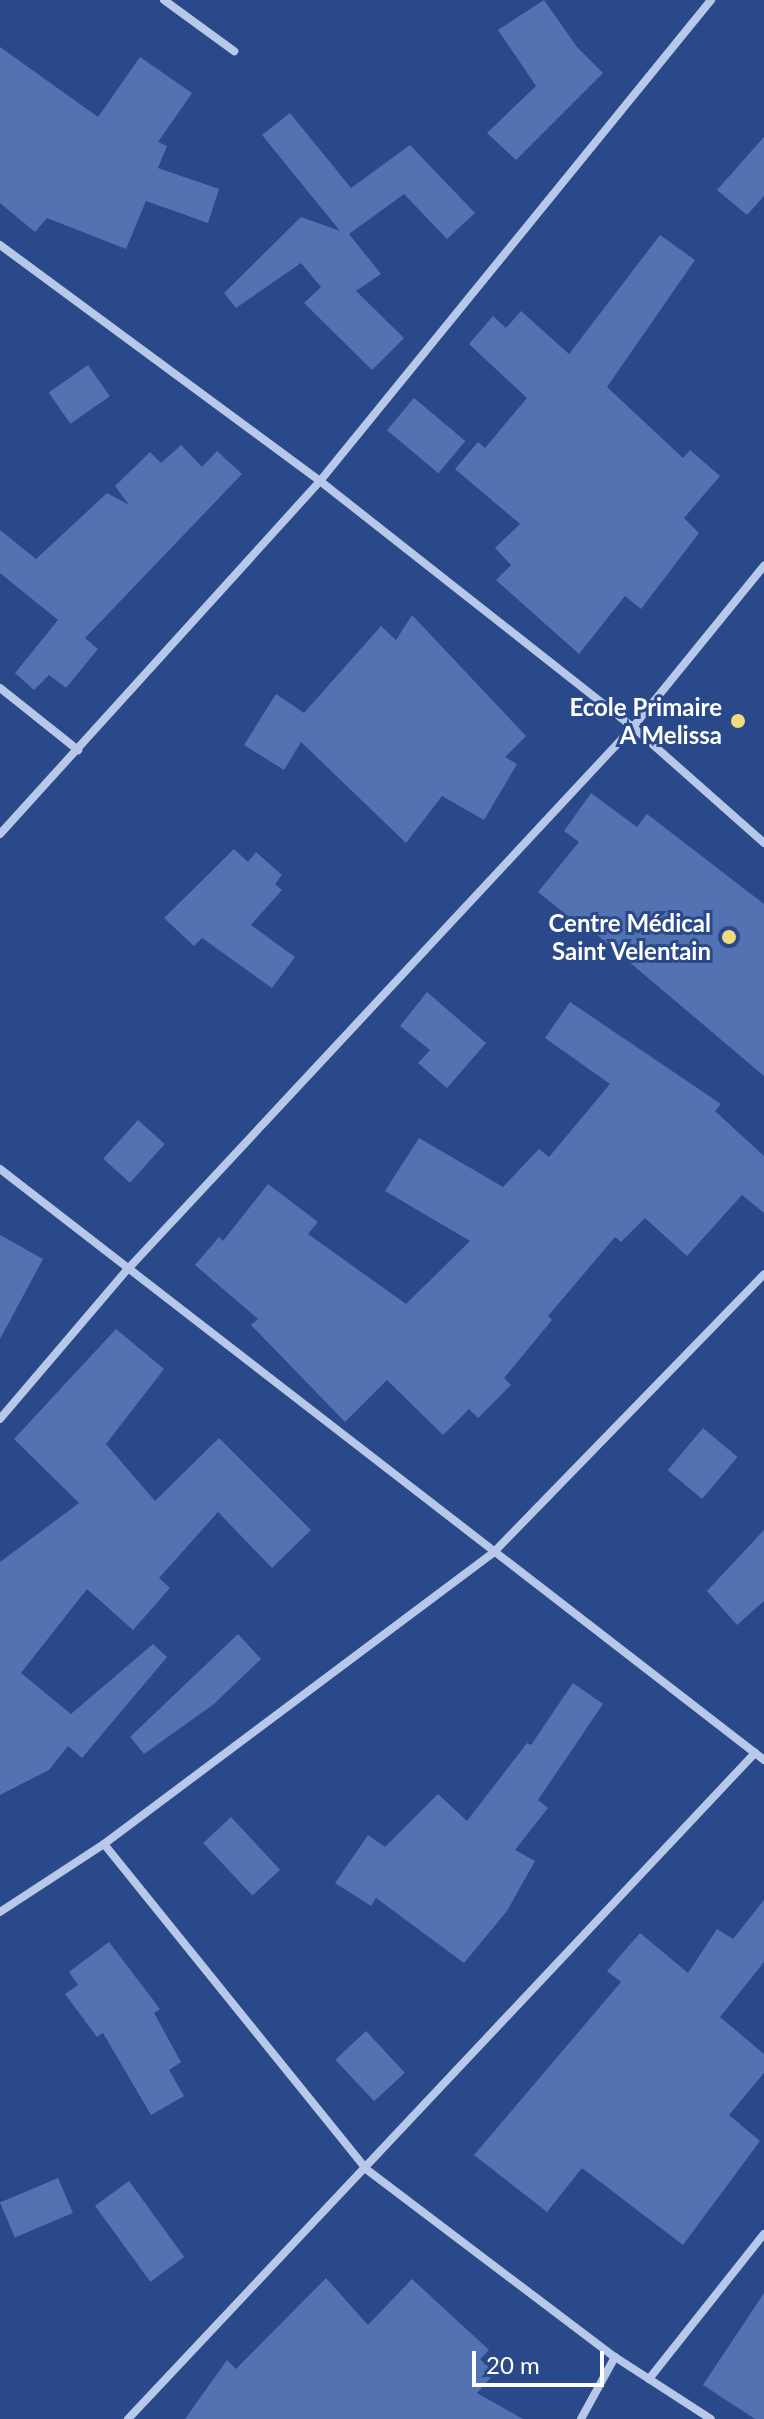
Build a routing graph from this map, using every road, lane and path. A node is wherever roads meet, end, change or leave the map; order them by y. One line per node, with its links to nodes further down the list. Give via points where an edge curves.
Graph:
1 (164, 0): 3 (street)
2 (711, 0): 5 (street)
3 (234, 51)
4 (0, 245): 5 (street)
5 (320, 481): 8 (street); 9 (street)
6 (764, 566): 8 (street)
7 (0, 688): 9 (street)
8 (633, 727): 11 (street); 13 (street)
9 (78, 750): 10 (street)
10 (0, 834)
11 (764, 843)
12 (0, 1169): 13 (street)
13 (127, 1270): 15 (street); 16 (street)
14 (764, 1275): 16 (street)
15 (0, 1419)
16 (495, 1551): 17 (street); 19 (street)
17 (755, 1753): 18 (street); 21 (street)
18 (764, 1760)
19 (104, 1844): 20 (street); 21 (street)
20 (0, 1912)
21 (366, 2169): 23 (street); 25 (street)
22 (764, 2234): 24 (street)
23 (615, 2357): 24 (street); 26 (street)
24 (649, 2379): 27 (street)
25 (128, 2419)
26 (581, 2419)
27 (711, 2419)

